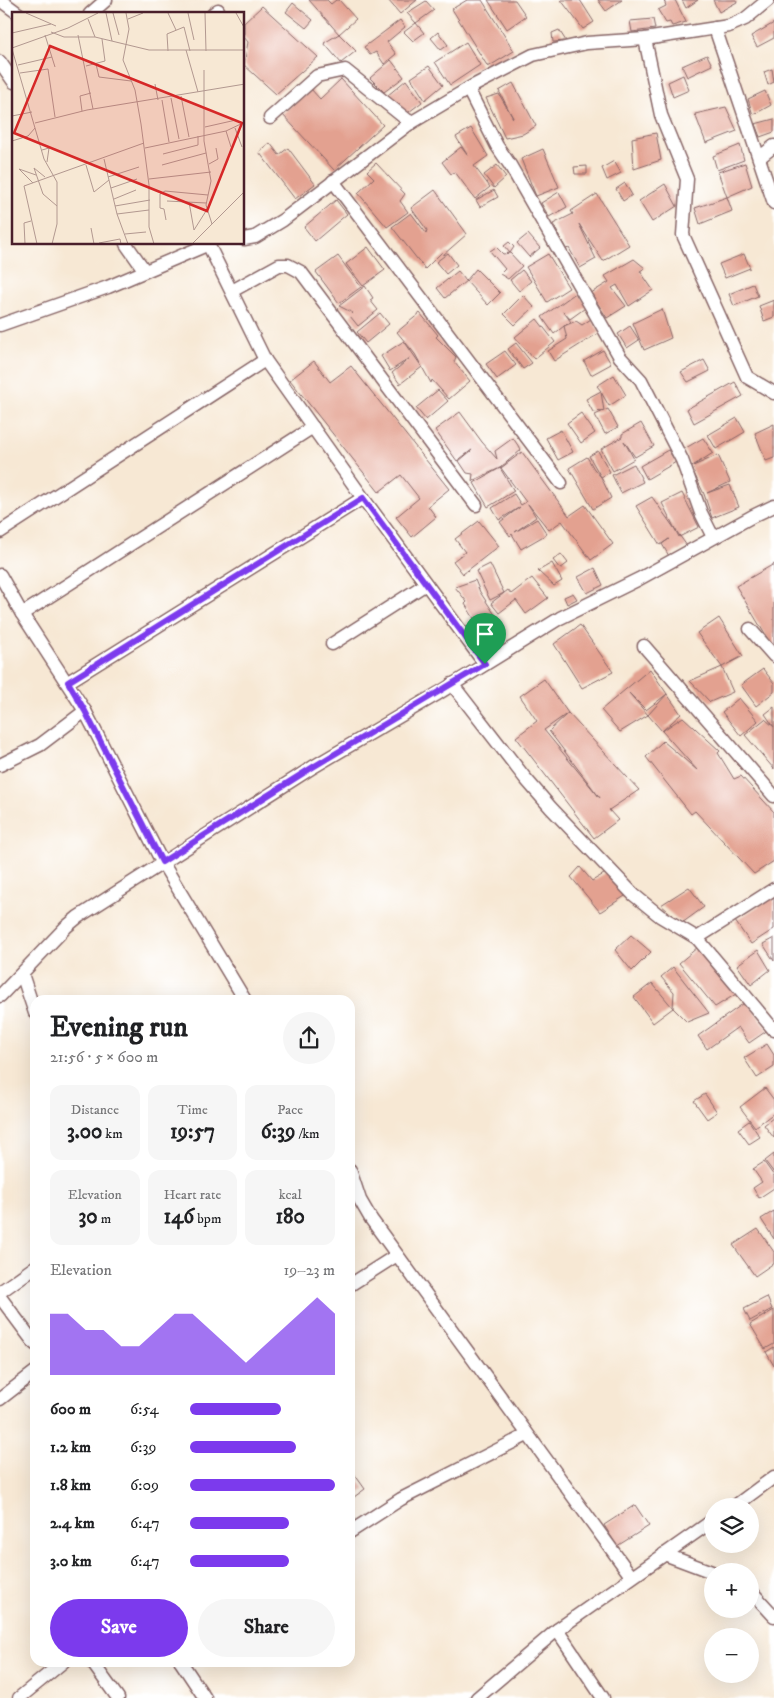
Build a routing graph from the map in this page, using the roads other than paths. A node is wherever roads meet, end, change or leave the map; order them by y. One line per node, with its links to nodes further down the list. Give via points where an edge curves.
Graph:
1 (0, 0): 4 (street)
2 (106, 0): 5 (street)
3 (768, 0): 6 (street, via 745,19)
4 (16, 12)
5 (92, 12)
6 (715, 28): 7 (street); 14 (street)
7 (645, 39): 10 (street, via 587,43 533,55); 25 (street, via 661,116 687,179 683,235 747,378)
8 (0, 62): 9 (street)
9 (12, 79)
10 (468, 89): 12 (street); 32 (street, via 497,146 620,357 641,380 682,460)
11 (270, 118): 12 (street, via 316,76 345,70)
12 (411, 123): 15 (street)
13 (774, 146): 14 (street)
14 (759, 158): 16 (street)
15 (333, 181): 17 (street, via 283,220 255,237); 27 (street)
16 (774, 203)
17 (245, 239)
18 (127, 245): 21 (street)
19 (206, 245): 21 (street)
20 (208, 245): 22 (street)
21 (145, 271): 23 (street)
22 (232, 292): 24 (street); 29 (street, via 279,265 288,265 301,272)
23 (0, 326)
24 (265, 360): 26 (street); 31 (street)
25 (774, 393)
26 (312, 427): 28 (street); 35 (street)
27 (561, 483)
28 (363, 498): 34 (street); 41 (street)
29 (476, 505)
30 (774, 506): 32 (street)
31 (0, 532)
32 (713, 537): 40 (street, via 560,618)
33 (0, 575): 35 (street)
34 (426, 584): 37 (street); 40 (street)
35 (22, 614): 41 (street)
36 (750, 628): 39 (street)
37 (332, 644)
38 (644, 646): 45 (street)
39 (774, 656)
40 (485, 664): 42 (street)
41 (68, 682): 43 (street)
42 (452, 684): 46 (street); 48 (street, via 538,793 634,895 660,916)
43 (85, 711): 44 (street, via 40,745); 46 (street)
44 (0, 765)
45 (774, 796)
46 (162, 862): 49 (street, via 78,917); 50 (street)
47 (774, 889): 48 (street)
48 (697, 938): 53 (street)
49 (22, 974): 51 (street); 52 (street)
50 (243, 995)
51 (0, 996)
52 (30, 999)
53 (774, 1030)
54 (355, 1186): 55 (street, via 360,1200)
55 (397, 1255): 57 (street); 63 (street)
56 (30, 1271): 58 (street)
57 (355, 1281)
58 (0, 1292)
59 (0, 1296): 60 (street)
60 (30, 1337)
61 (30, 1376): 62 (street)
62 (0, 1400)
63 (527, 1435): 67 (street, via 401,1499); 70 (street)
64 (774, 1477): 65 (street)
65 (746, 1498)
66 (704, 1526): 68 (street)
67 (355, 1529)
68 (664, 1554): 69 (street); 70 (street)
69 (704, 1569)
70 (632, 1576): 73 (street)
71 (759, 1600): 72 (street)
72 (774, 1616)
73 (557, 1630): 80 (street); 81 (street)
74 (57, 1667): 77 (street)
75 (96, 1667): 78 (street)
76 (184, 1667): 79 (street)
77 (19, 1698)
78 (118, 1698)
79 (205, 1698)
80 (476, 1698)
81 (603, 1698)

